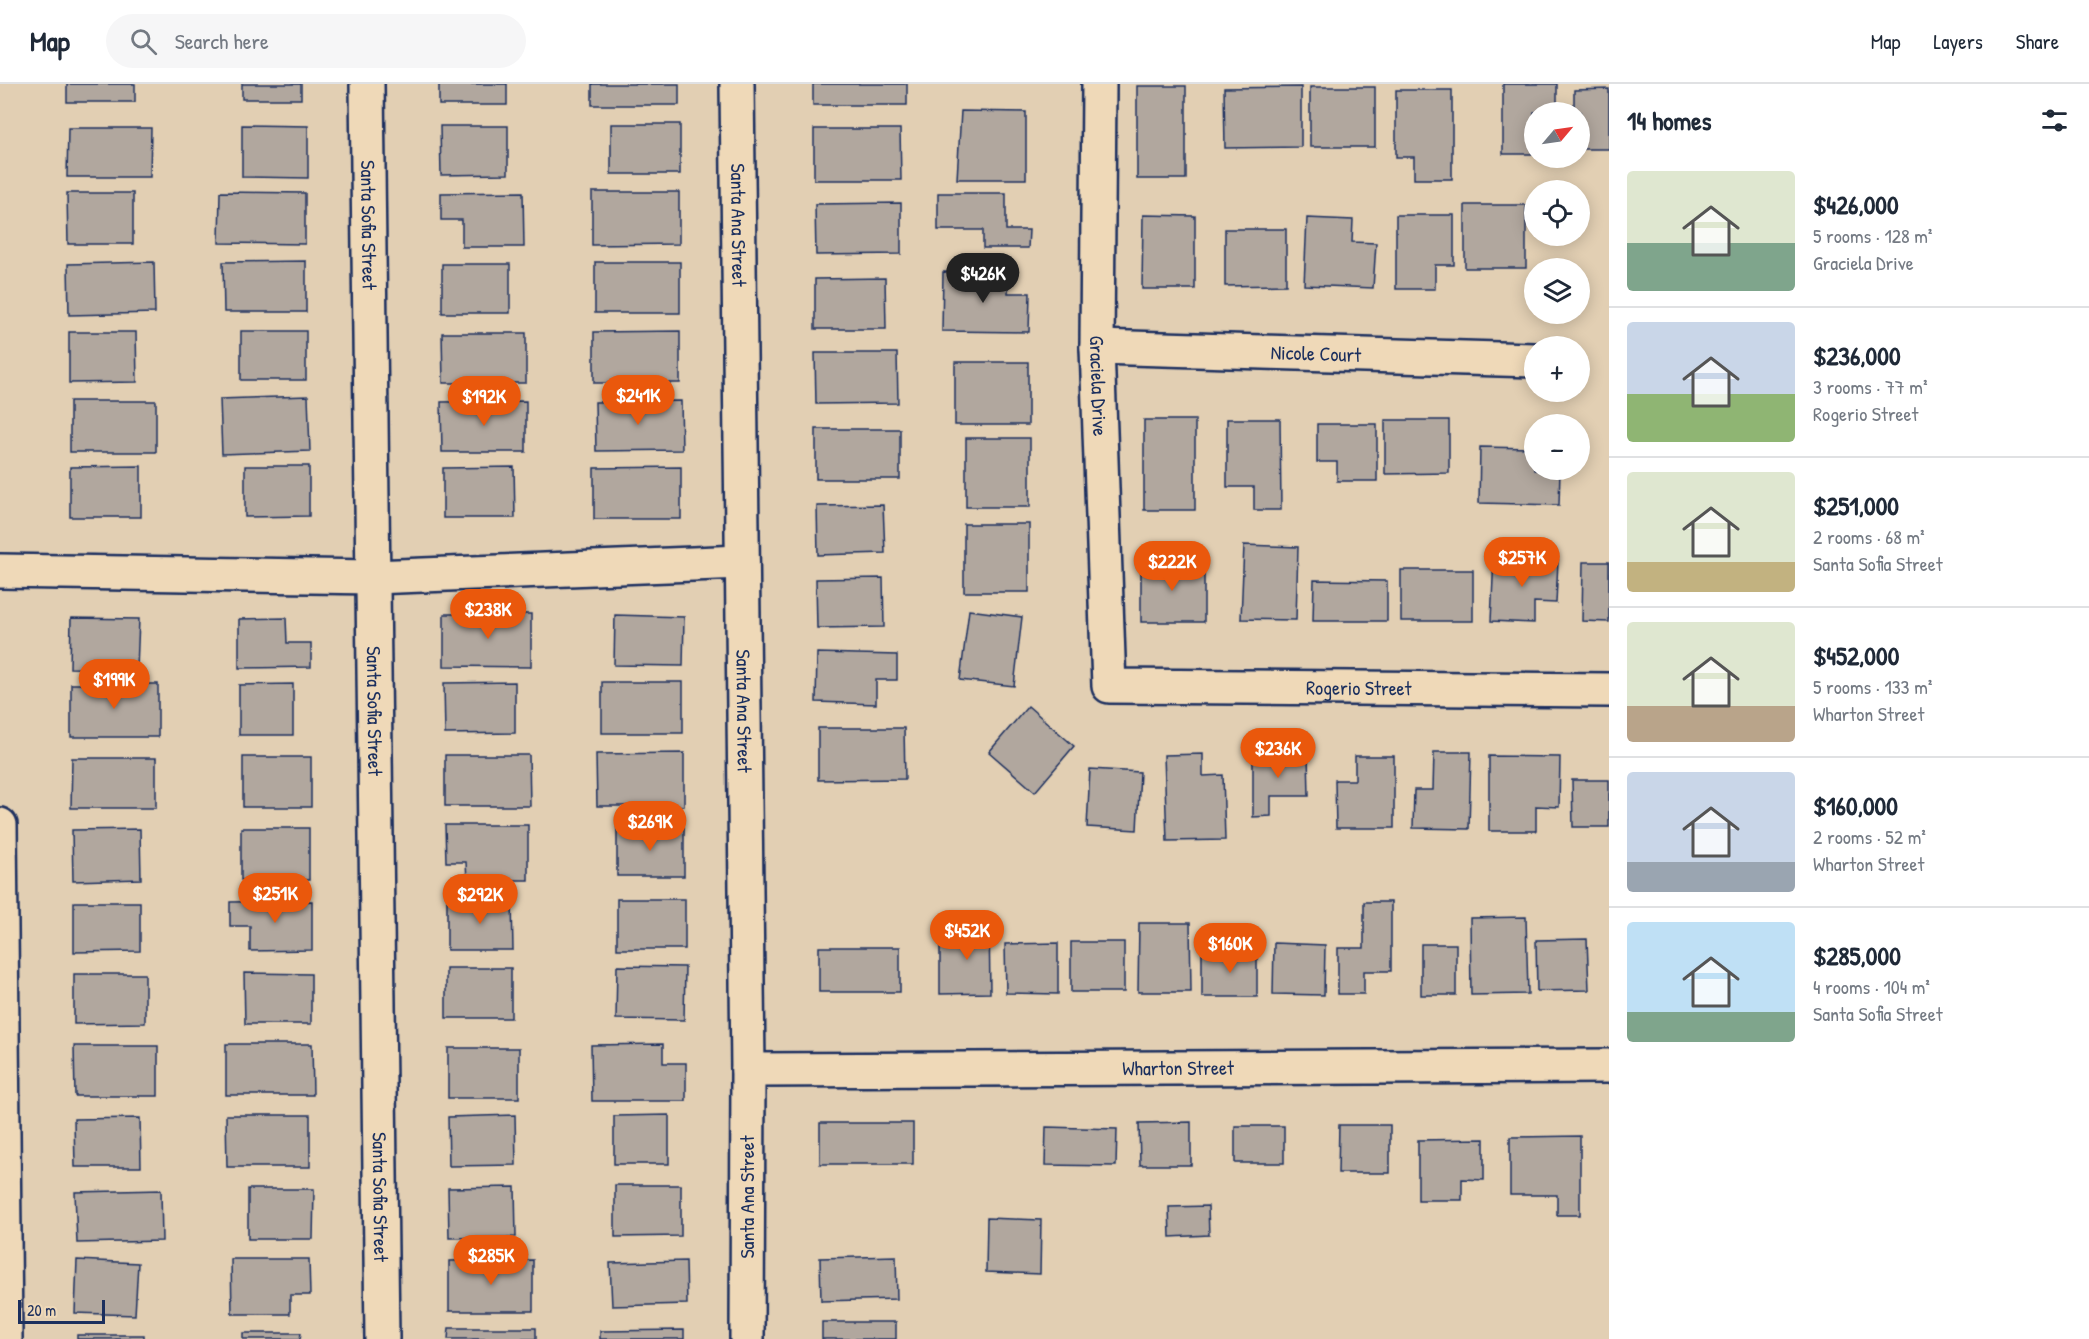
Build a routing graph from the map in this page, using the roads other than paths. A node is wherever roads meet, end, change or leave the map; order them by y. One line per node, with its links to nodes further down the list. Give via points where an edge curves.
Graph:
1 (367, 84): 8 (street, Santa Sofia Street)
2 (737, 84): 6 (street, Santa Ana Street)
3 (1099, 84): 4 (street, Graciela Drive)
4 (1097, 347): 5 (street, Nicole Court); 9 (street, Graciela Drive)
5 (1524, 360)
6 (742, 562): 8 (street); 14 (street, Santa Ana Street)
7 (0, 571): 8 (street)
8 (373, 577): 16 (street, Santa Sofia Street)
9 (1109, 686): 10 (street, Rogerio Street)
10 (1609, 690)
11 (0, 825): 12 (street)
12 (0, 856): 15 (street)
13 (1609, 1066): 14 (street, Wharton Street)
14 (747, 1070): 17 (street, Santa Ana Street)
15 (4, 1339)
16 (382, 1339)
17 (747, 1339)

